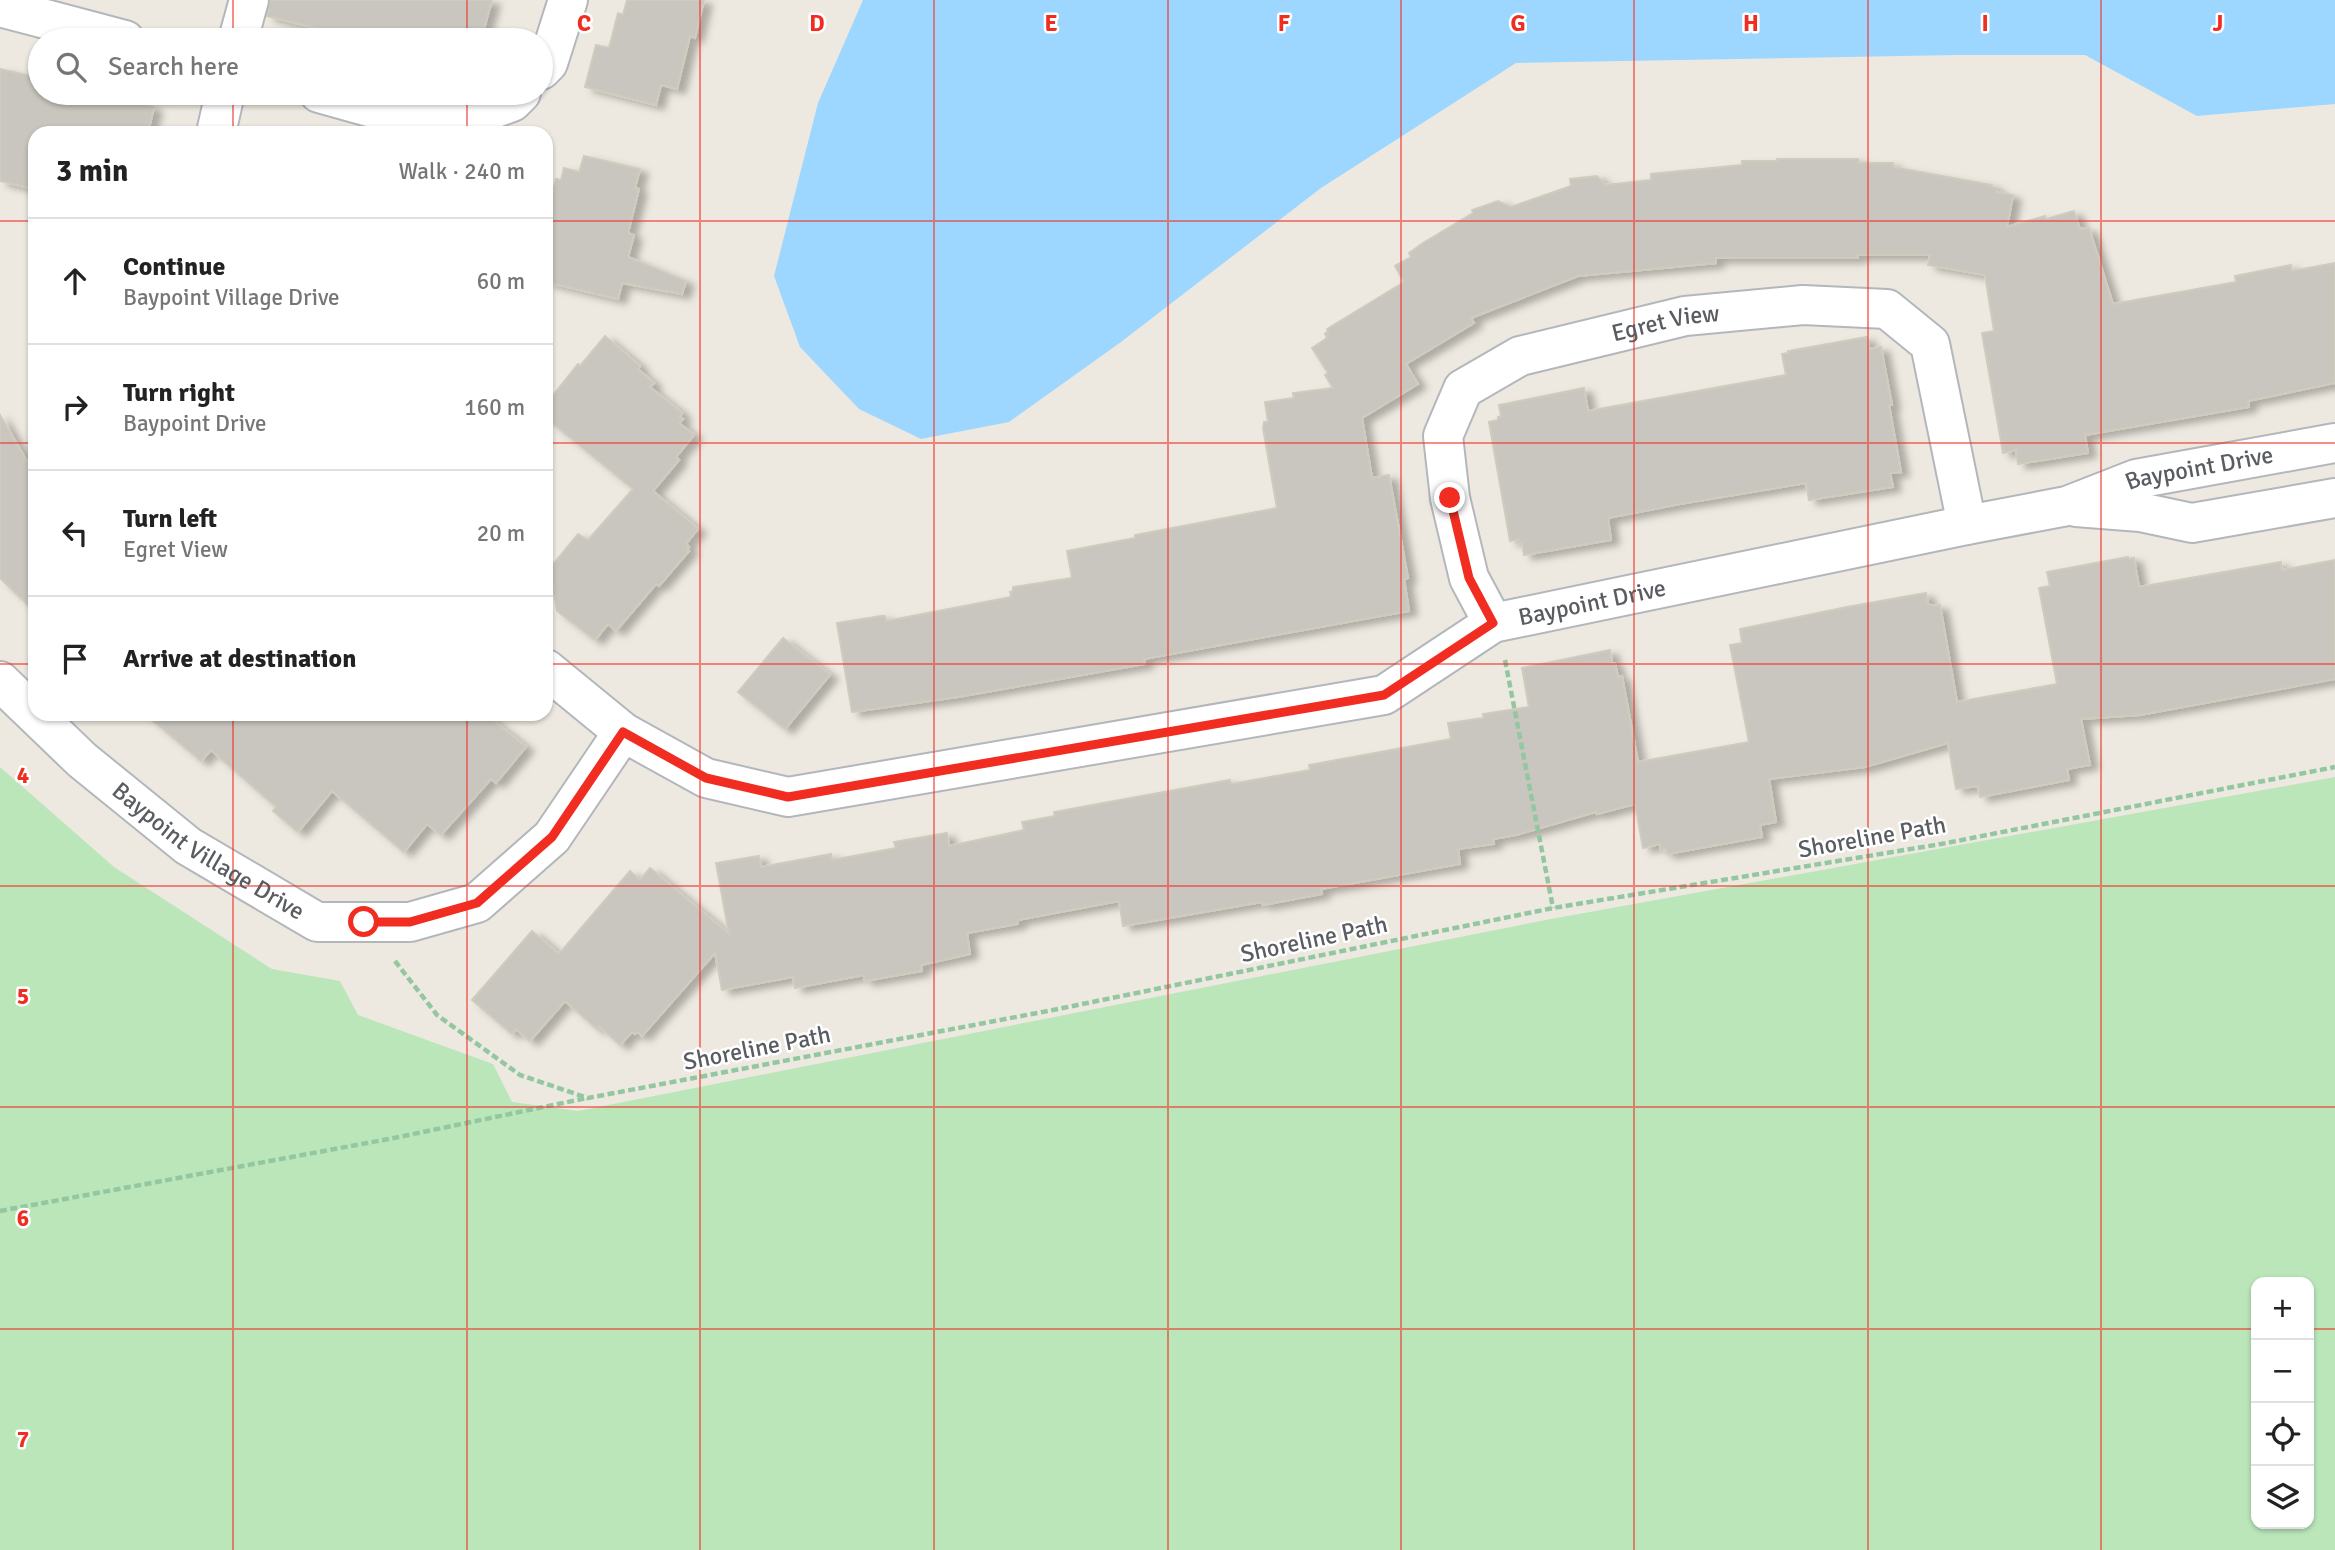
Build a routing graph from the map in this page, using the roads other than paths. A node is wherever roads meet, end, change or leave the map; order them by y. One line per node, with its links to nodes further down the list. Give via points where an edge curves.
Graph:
1 (249, 0): 5 (street)
2 (568, 0): 6 (street)
3 (0, 7): 4 (street)
4 (80, 28)
5 (241, 28)
6 (553, 46)
7 (222, 105): 10 (street)
8 (361, 105): 9 (street, via 401,116 463,120)
9 (506, 105)
10 (218, 126)
11 (2335, 443): 13 (street, Baypoint Drive, via 2136,479)
12 (2335, 498): 13 (street, Baypoint Drive, via 2192,523 2140,512)
13 (2067, 506): 14 (street, Baypoint Drive)
14 (1967, 524): 15 (street, Baypoint Drive); 15 (street, Egret View, via 1930,344 1887,309 1803,305 1685,316 1520,356 1462,389 1443,436 1450,498 1469,578)
15 (1493, 623): 20 (street, Baypoint Drive, via 1384,695 788,797 706,778)
16 (553, 675): 20 (street, Baypoint Drive)
17 (0, 681): 18 (street, Baypoint Village Drive)
18 (28, 708)
19 (42, 721): 20 (street, Baypoint Village Drive, via 188,846 317,922 410,922 477,903 552,837)
20 (623, 732)

